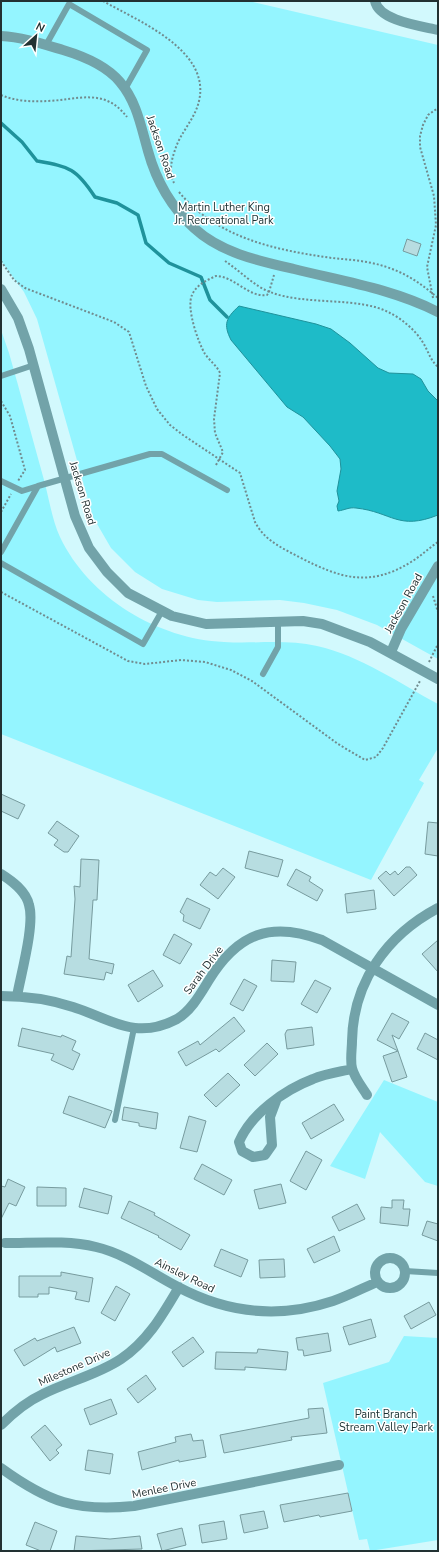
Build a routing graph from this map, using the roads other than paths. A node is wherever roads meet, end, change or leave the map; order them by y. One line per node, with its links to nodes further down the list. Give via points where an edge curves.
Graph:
1 (375, 1): 2 (street, via 381,12 402,21)
2 (438, 30)
3 (1, 36): 4 (street, Jackson Road)
4 (46, 45): 5 (street, Jackson Road, via 99,65); 5 (lane, via 69,4 147,50)
5 (125, 88): 7 (street, Jackson Road, via 141,123 154,170 163,190 194,228 217,245 243,256 393,293)
6 (1, 289): 8 (street, Jackson Road, via 18,318)
7 (434, 310)
8 (34, 365): 9 (lane); 10 (street, Jackson Road)
9 (1, 376)
10 (65, 477): 12 (lane); 13 (lane, via 150,454 162,454); 17 (street, Jackson Road, via 75,516 89,548 106,572 128,593)
11 (1, 480): 12 (lane, via 22,491)
12 (38, 486): 14 (lane)
13 (227, 490)
14 (1, 552)
15 (1, 563): 17 (lane, via 143,644)
16 (438, 566): 19 (street, Jackson Road, via 405,622)
17 (162, 611): 18 (street, Jackson Road, via 206,624)
18 (278, 622): 19 (street, Jackson Road, via 303,621 322,624); 20 (lane, via 278,647)
19 (391, 652): 21 (street, Jackson Road)
20 (263, 674)
21 (438, 679)
22 (1, 874): 26 (street, via 20,888 29,905 30,923)
23 (438, 908): 24 (street, via 401,932 384,949)
24 (371, 968): 27 (street, Sarah Drive); 28 (street, Sarah Drive, via 322,940 286,930 268,932 238,945 225,957 190,1008 177,1019 160,1025); 29 (street, via 361,990 352,1024)
25 (1, 996): 26 (street, Sarah Drive)
26 (17, 996): 28 (street, Sarah Drive, via 45,999 123,1027)
27 (438, 1005)
28 (134, 1028): 32 (lane)
29 (352, 1069): 30 (street); 31 (street, via 314,1078 292,1088)
30 (367, 1095)
31 (276, 1101): 31 (street, via 270,1117 272,1145 265,1155 253,1157 242,1152 239,1142 244,1130)
32 (115, 1120)
33 (5, 1243): 37 (street, Ainsley Road, via 96,1247 123,1257)
34 (405, 1271): 35 (lane); 36 (street, via 404,1279 397,1287 386,1288); 36 (street, via 400,1260 385,1258 377,1263 375,1268)
35 (438, 1273)
36 (377, 1282): 37 (street, Ainsley Road, via 333,1301 258,1312 224,1307)
37 (178, 1287): 38 (street, Milestone Drive, via 159,1321 141,1342 122,1358 101,1370 42,1394)
38 (1, 1425)
39 (339, 1465): 40 (street, Menlee Drive, via 134,1506 105,1509 79,1507 50,1498 20,1482)
40 (1, 1468)

